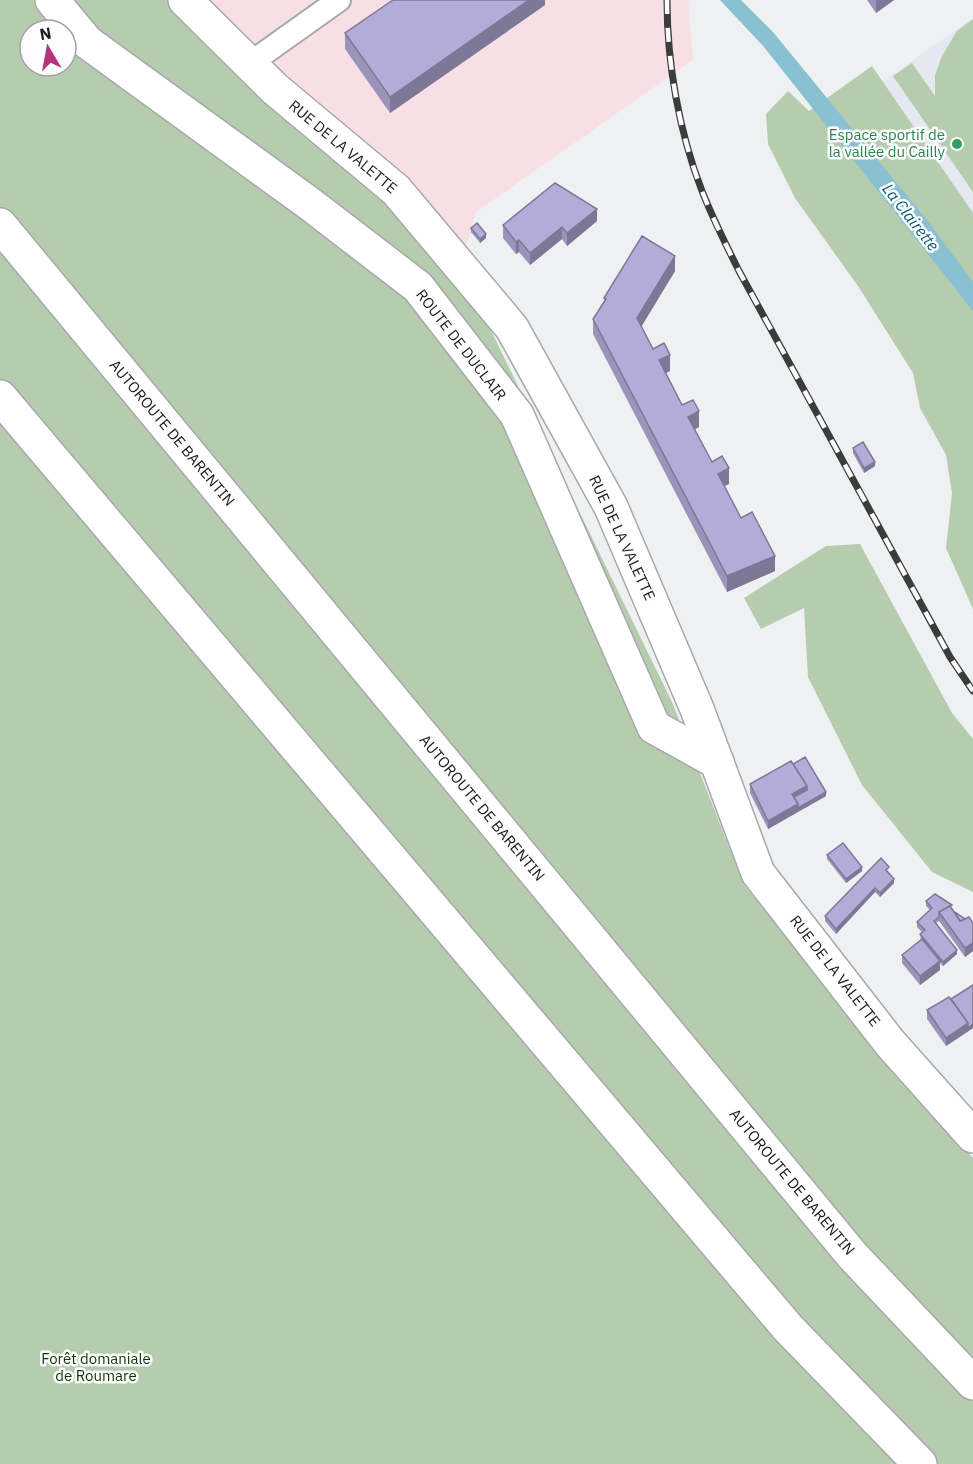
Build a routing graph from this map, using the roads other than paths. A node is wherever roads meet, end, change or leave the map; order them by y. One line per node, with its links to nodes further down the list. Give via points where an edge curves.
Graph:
1 (52, 0): 7 (main road, ROUTE DE DUCLAIR, via 87,42 418,287 517,415 654,727)
2 (185, 0): 4 (main road, RUE DE LA VALETTE)
3 (339, 0): 4 (street)
4 (249, 64): 7 (main road, RUE DE LA VALETTE, via 396,190 512,328 611,507)
5 (0, 225): 9 (main road, AUTOROUTE DE BARENTIN, via 852,1255)
6 (0, 397): 10 (main road, via 780,1319)
7 (717, 762): 8 (main road, RUE DE LA VALETTE, via 758,873 890,1043)
8 (973, 1136)
9 (973, 1383)
10 (920, 1464)

